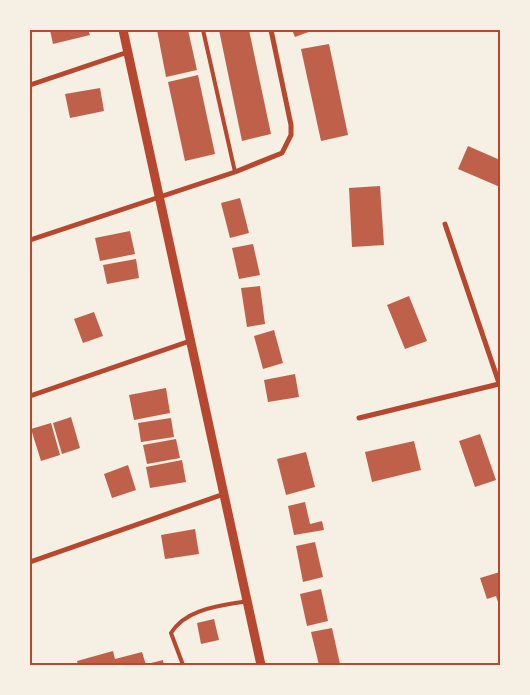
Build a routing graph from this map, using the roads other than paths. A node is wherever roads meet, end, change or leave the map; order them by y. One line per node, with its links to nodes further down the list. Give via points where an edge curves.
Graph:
1 (123, 30): 4 (street)
2 (203, 30): 6 (lane)
3 (271, 30): 6 (street, via 291,135 282,152)
4 (128, 52): 5 (street); 7 (street)
5 (30, 85)
6 (235, 172): 7 (street)
7 (159, 197): 9 (street); 10 (street)
8 (445, 224): 11 (street)
9 (30, 240)
10 (190, 341): 12 (street); 14 (street)
11 (499, 385): 13 (street)
12 (30, 396)
13 (359, 418)
14 (224, 494): 15 (street); 16 (street)
15 (30, 562)
16 (247, 601): 17 (street); 18 (lane, via 202,611 176,626 171,633 172,642)
17 (258, 664)
18 (183, 665)

